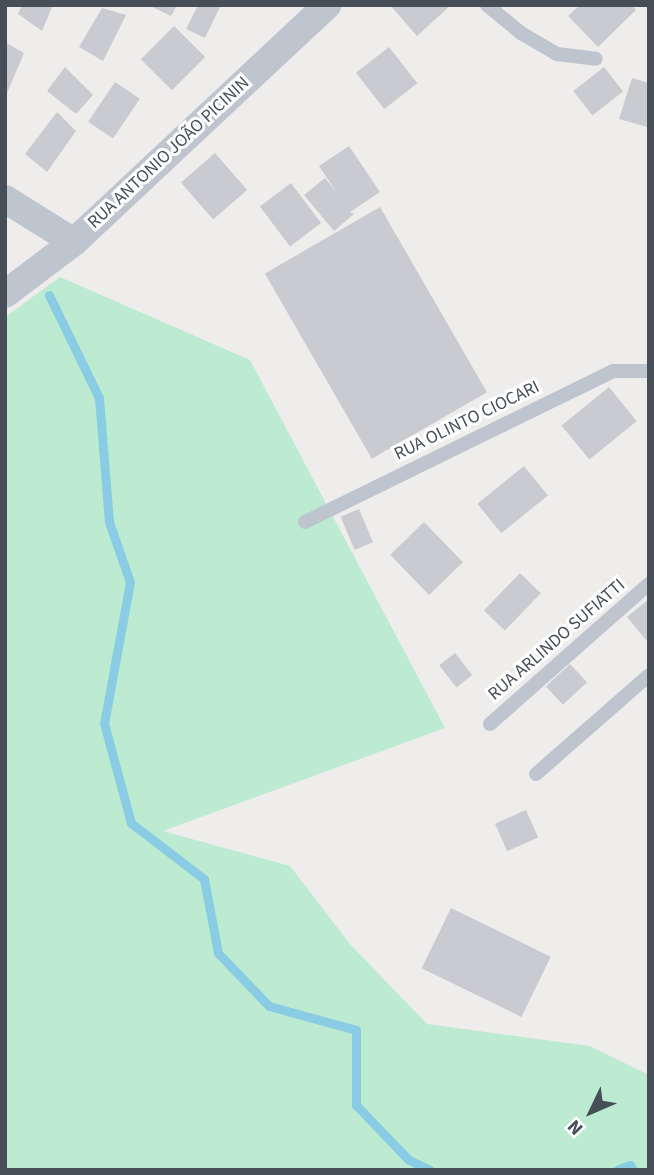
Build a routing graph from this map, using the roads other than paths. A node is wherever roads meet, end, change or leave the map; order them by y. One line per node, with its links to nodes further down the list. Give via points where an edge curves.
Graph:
1 (487, 5): 3 (lane, via 556,54)
2 (322, 6): 5 (street, RUA ANTONIO JOÃO PICININ)
3 (596, 60)
4 (5, 199): 5 (street)
5 (74, 242): 6 (street, RUA ANTONIO JOÃO PICININ)
6 (5, 294)
7 (649, 371): 8 (lane, RUA OLINTO CIOCARI, via 613,371)
8 (305, 522)
9 (649, 584): 11 (lane, RUA ARLINDO SUFIATTI)
10 (649, 675): 12 (lane)
11 (490, 724)
12 (536, 775)

